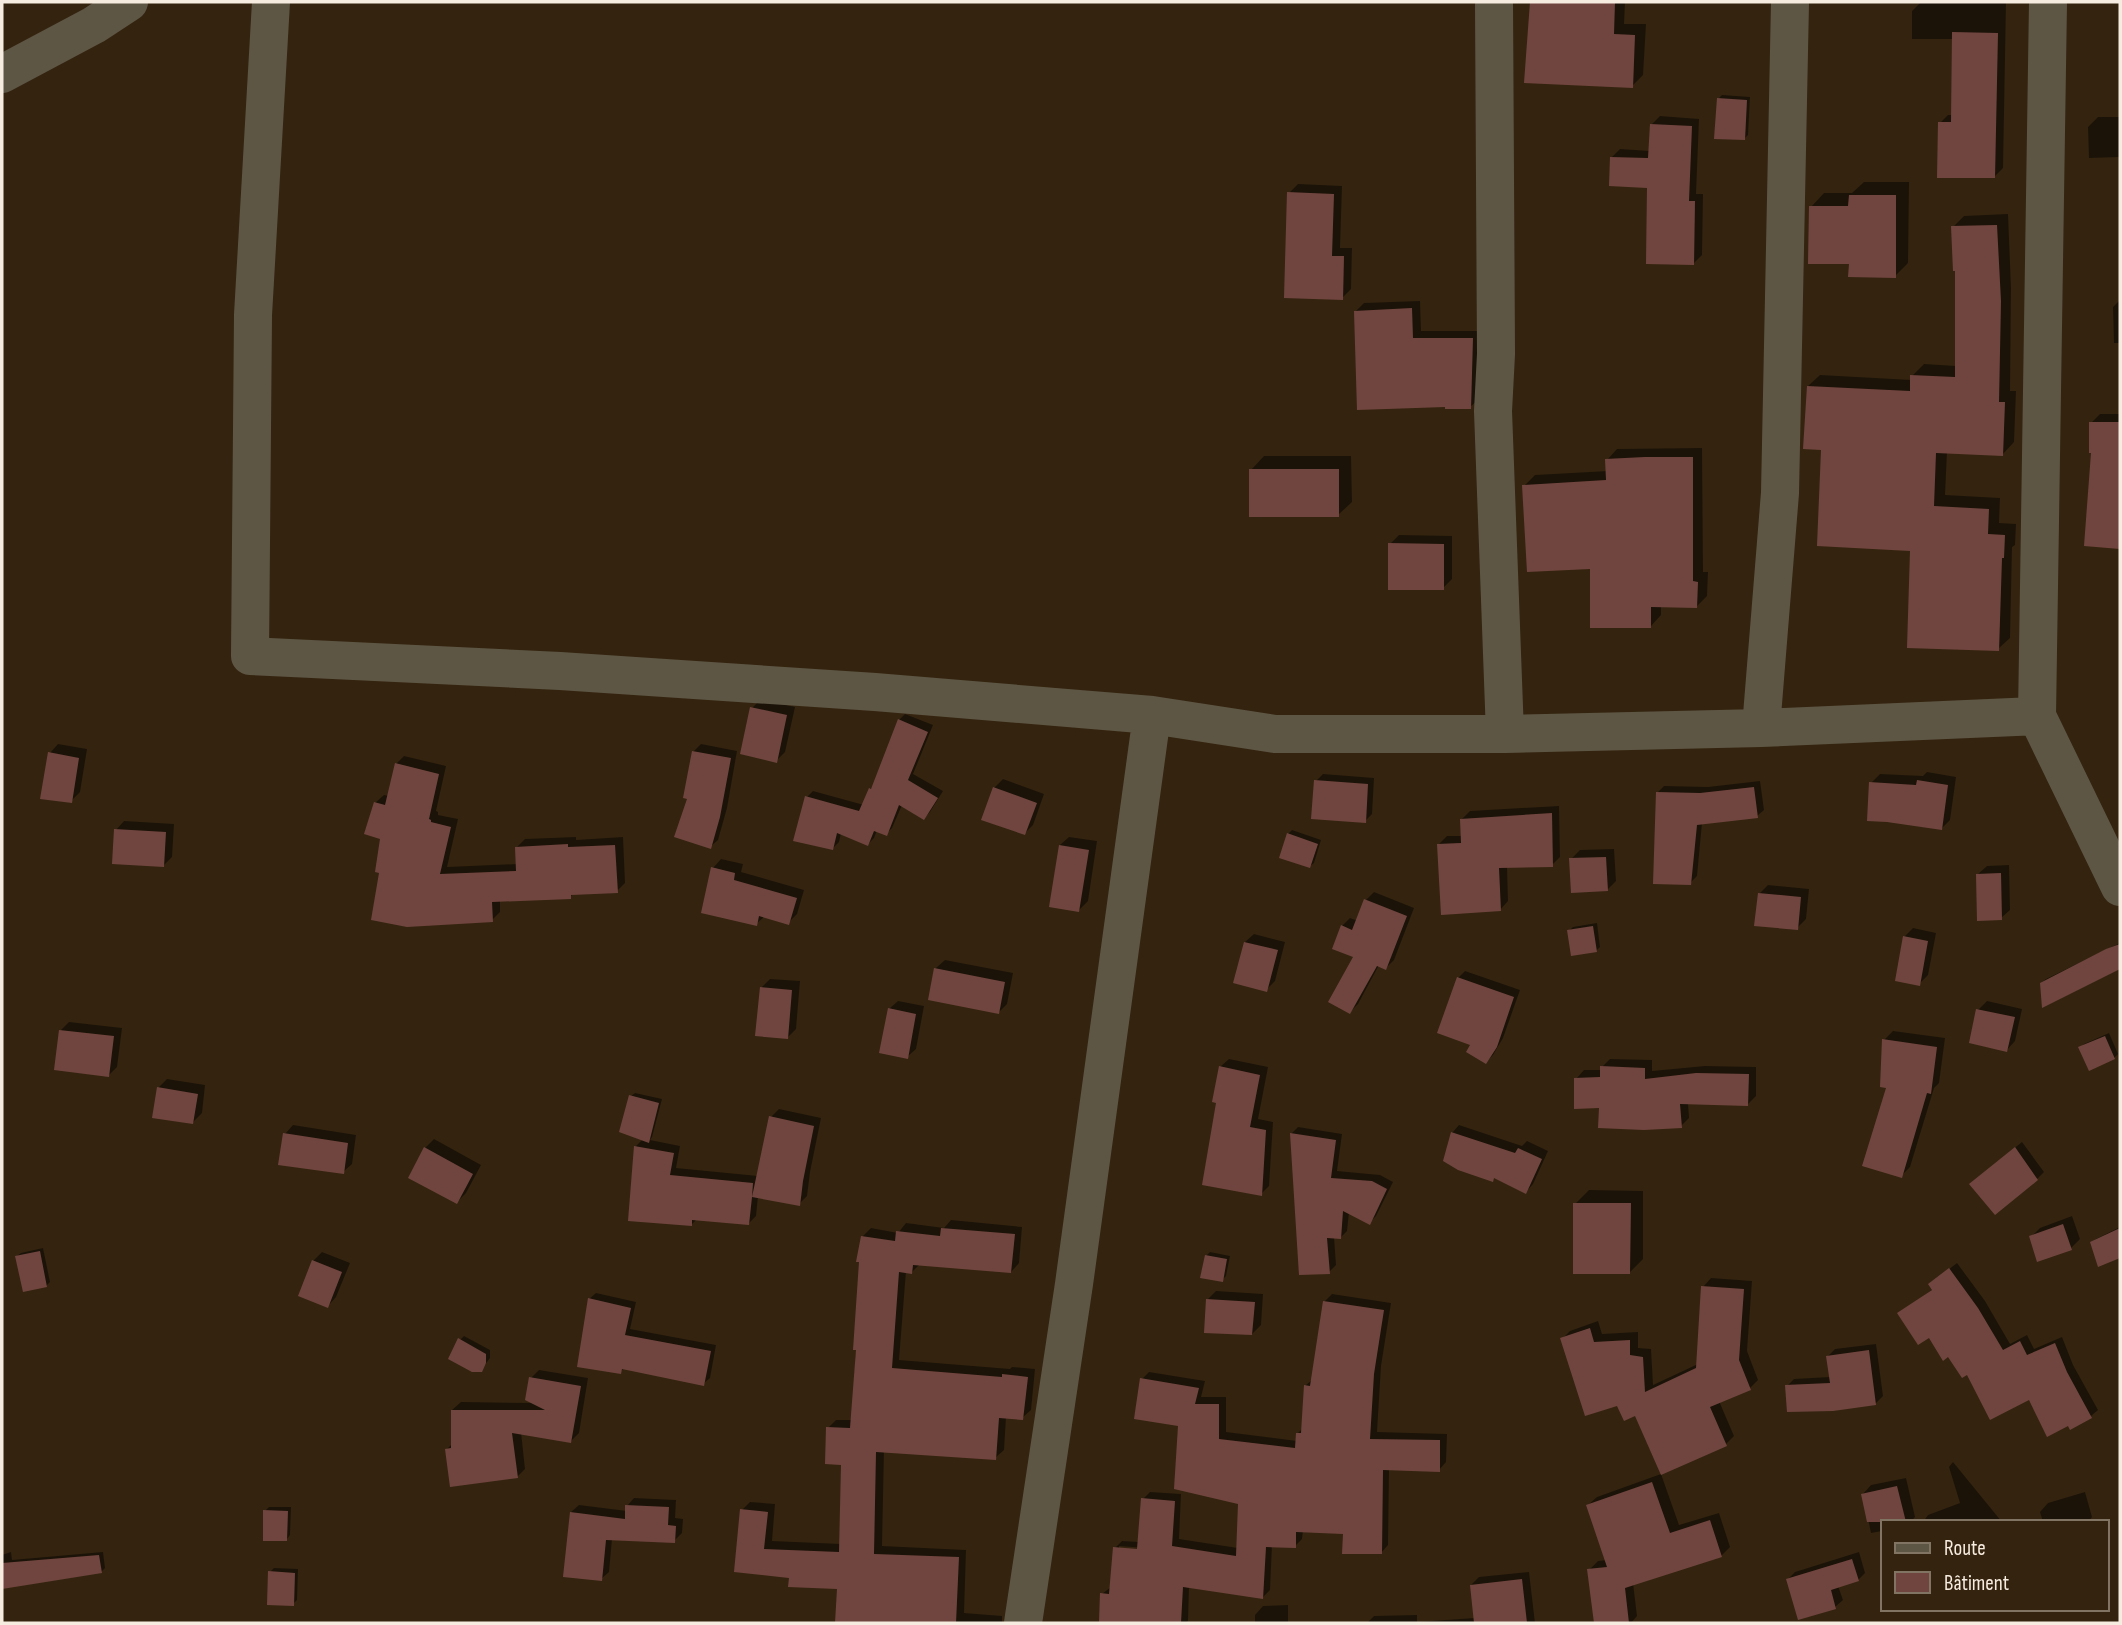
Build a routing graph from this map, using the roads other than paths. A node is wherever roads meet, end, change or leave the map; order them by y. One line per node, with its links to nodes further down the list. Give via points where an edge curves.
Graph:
1 (129, 2): 6 (street)
2 (271, 2): 7 (street, via 253,316 250,656 560,671)
3 (1494, 2): 10 (street, via 1493,411)
4 (1790, 2): 9 (street, via 1780,493)
5 (2048, 2): 8 (street)
6 (2, 74)
7 (1152, 715): 10 (street, via 1275,734); 12 (street)
8 (2036, 716): 9 (street); 11 (street)
9 (1761, 728): 10 (street)
10 (1505, 734)
11 (2117, 874)
12 (1023, 1623)

